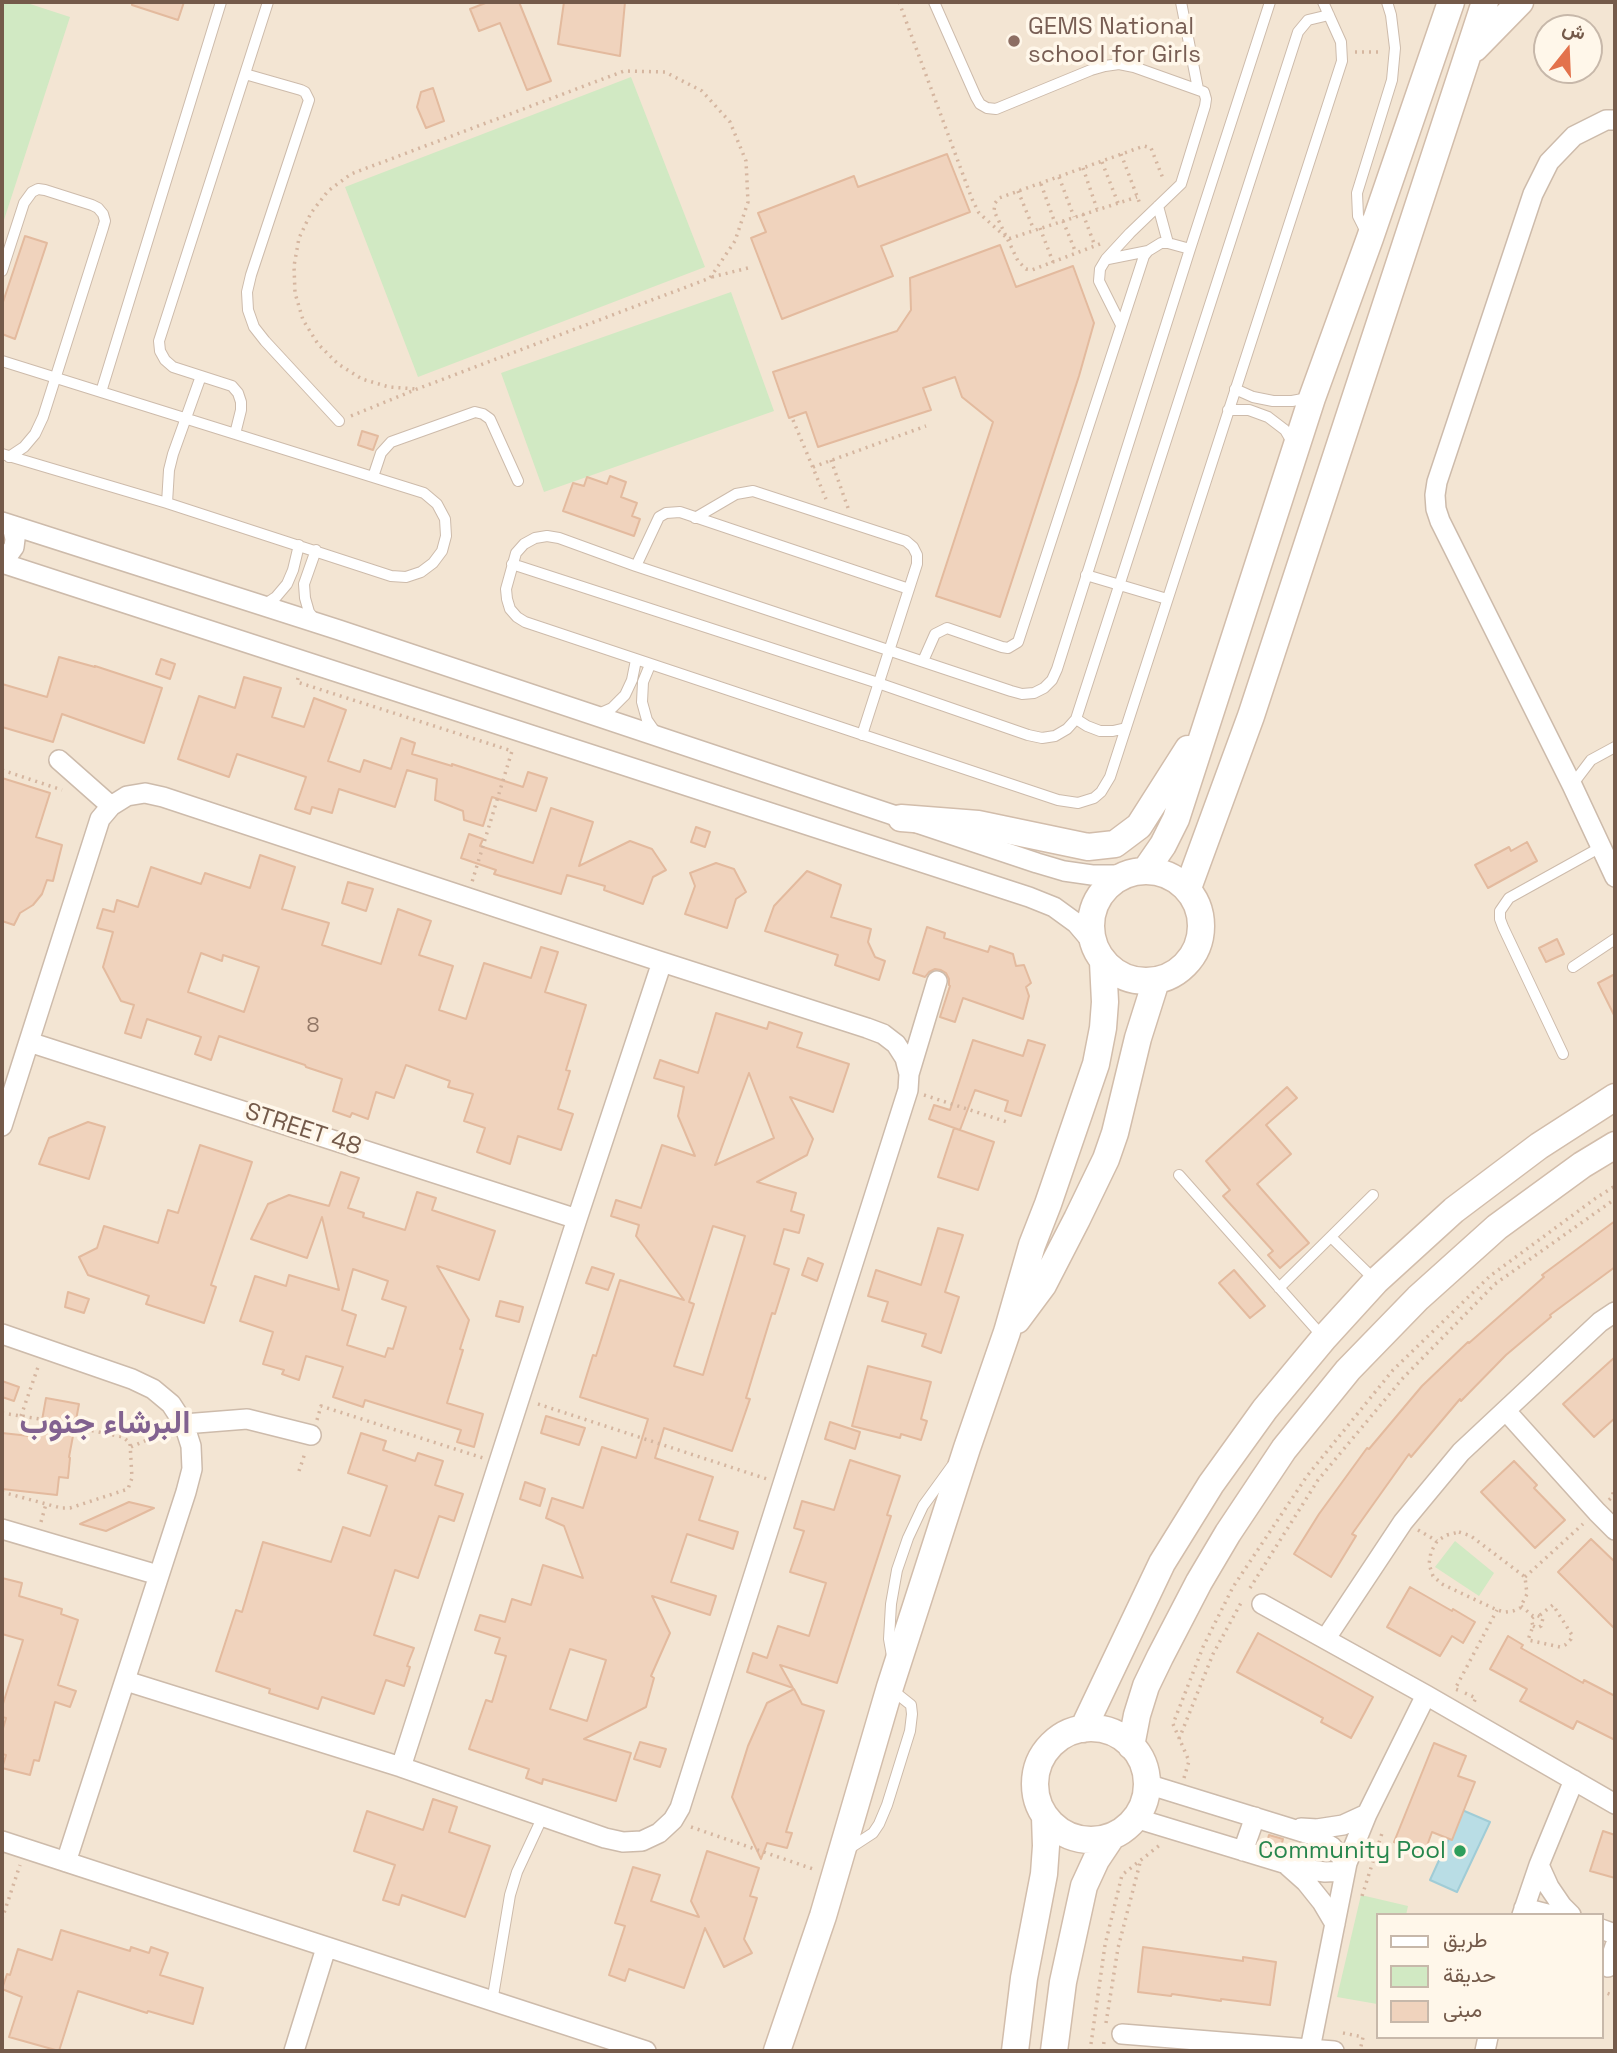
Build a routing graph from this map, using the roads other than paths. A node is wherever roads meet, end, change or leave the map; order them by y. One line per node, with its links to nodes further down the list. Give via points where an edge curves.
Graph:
1 (221, 2): 28 (lane)
2 (268, 2): 13 (lane)
3 (934, 2): 14 (lane, via 976,97 987,108 996,109 1119,64)
4 (1181, 2): 14 (lane)
5 (1270, 2): 19 (lane)
6 (1323, 2): 11 (lane)
7 (1387, 2): 17 (lane, via 1395,52 1392,80 1357,193 1358,216)
8 (1451, 2): 17 (street)
9 (1485, 2): 12 (street)
10 (1520, 2): 12 (street)
11 (1329, 15): 27 (lane, via 1341,42 1342,61); 47 (lane, via 1308,20 1298,32)
12 (1469, 54): 71 (street, via 1251,716)
13 (245, 74): 25 (lane, via 159,341 160,351 173,367); 32 (lane, via 301,90 309,100 251,275 248,310 265,341)
14 (1198, 89): 16 (lane, via 1206,99 1205,106 1184,177)
15 (1615, 120): 65 (street, via 1574,136 1549,162 1538,183 1435,495 1440,522)
16 (1158, 206): 18 (lane); 21 (lane)
17 (1370, 238): 29 (street)
18 (1168, 243): 19 (lane); 20 (lane)
19 (1190, 249): 46 (lane)
20 (1148, 250): 21 (lane); 23 (lane)
21 (1106, 259): 23 (lane, via 1099,281)
22 (2, 271): 26 (lane, via 32,192 45,190 98,208 103,214 105,221)
23 (1121, 326): 54 (lane, via 1018,642 1008,648 947,628 935,634)
24 (2, 361): 26 (lane)
25 (201, 376): 31 (lane); 33 (lane, via 232,386 238,393 242,401)
26 (55, 378): 28 (lane); 35 (lane, via 36,434 24,447)
27 (1236, 389): 29 (lane, via 1273,401); 30 (lane)
28 (101, 391): 31 (lane)
29 (1312, 398): 34 (street)
30 (1228, 410): 34 (lane, via 1249,410 1268,417 1284,429); 49 (lane)
31 (187, 418): 33 (lane); 38 (lane, via 173,454)
32 (338, 421)
33 (235, 434): 36 (lane)
34 (1296, 447): 57 (street)
35 (5, 456): 38 (lane)
36 (373, 477): 37 (lane, via 381,453 391,442 475,412 490,419); 42 (lane, via 424,492 437,504 445,519 446,536 433,563 406,577 391,576)
37 (518, 481)
38 (167, 503): 41 (lane)
39 (695, 518): 45 (lane, via 673,511 659,517); 48 (lane); 48 (lane, via 747,491 853,523 913,547 917,564)
40 (5, 523): 43 (street, via 15,538 14,547); 50 (street)
41 (299, 545): 42 (lane); 50 (lane, via 287,584)
42 (316, 550): 51 (lane, via 305,591)
43 (2, 561): 73 (street, via 1029,897 1076,923)
44 (512, 564): 45 (lane, via 524,544 547,536); 53 (lane, via 506,589 510,609 517,617); 56 (lane)
45 (636, 566): 52 (lane)
46 (1086, 575): 47 (lane); 54 (lane, via 1057,669 1044,688 1022,694)
47 (1120, 585): 49 (lane); 59 (lane)
48 (909, 589): 52 (lane)
49 (1167, 599): 60 (lane)
50 (262, 607): 51 (street)
51 (317, 624): 58 (street)
52 (890, 649): 54 (lane); 56 (lane)
53 (636, 660): 55 (lane); 58 (lane, via 625,695)
54 (923, 661)
55 (650, 665): 61 (lane); 62 (lane, via 642,702)
56 (878, 683): 59 (lane, via 1042,738 1055,736); 61 (lane)
57 (1211, 712): 67 (street, via 1139,826 1115,844 1088,847 978,824); 69 (street, via 1176,819 1163,845)
58 (596, 715): 62 (street)
59 (1076, 719): 60 (lane, via 1100,731)
60 (1126, 728): 61 (lane, via 1107,785 1078,803)
61 (862, 735)
62 (658, 736): 67 (street)
63 (1615, 747): 65 (lane, via 1591,761)
64 (59, 760): 66 (street)
65 (1572, 785): 68 (street)
66 (111, 806): 74 (street, via 127,796 163,797); 78 (street, via 94,835)
67 (901, 818): 69 (street, via 1064,871)
68 (1601, 847): 70 (street); 79 (lane, via 1509,898 1500,911 1503,927)
69 (1135, 873): 71 (street, via 1161,873); 73 (street, via 1107,886 1096,903 1090,923)
70 (1615, 877)
71 (1188, 888): 77 (street, via 1200,911 1202,934 1194,956 1177,973)
72 (1615, 939): 75 (lane)
73 (1098, 952): 77 (street, via 1118,974 1136,981); 91 (street, via 1104,1015 1096,1063 1032,1245)
74 (662, 962): 80 (street, via 883,1034 905,1058); 86 (street)
75 (1573, 967)
76 (937, 981): 80 (street)
77 (1156, 981): 91 (street, via 1106,1159 1043,1284)
78 (29, 1042): 82 (street); 86 (street, STREET 48)
79 (1563, 1054)
80 (909, 1082): 111 (street, via 680,1808 659,1833 642,1841 623,1842)
81 (1615, 1097): 88 (street, via 1539,1146 1454,1210)
82 (2, 1126)
83 (1615, 1145): 105 (street, via 1497,1227 1348,1370 1292,1439 1199,1582 1146,1686)
84 (1179, 1175): 89 (lane)
85 (1373, 1195): 87 (lane)
86 (577, 1219): 106 (street)
87 (1331, 1237): 88 (lane); 89 (lane)
88 (1376, 1281): 93 (street)
89 (1279, 1288): 93 (lane)
90 (1615, 1312): 94 (street)
91 (1007, 1332): 135 (street)
92 (2, 1334): 95 (street, via 153,1389 171,1404)
93 (1324, 1338): 104 (street, via 1249,1430 1162,1563)
94 (1506, 1411): 98 (street); 101 (street, via 1424,1494)
95 (184, 1424): 96 (street, via 247,1419); 99 (street, via 192,1469)
96 (311, 1435)
97 (2, 1528): 99 (street)
98 (1615, 1530)
99 (158, 1575): 102 (street)
100 (1262, 1604): 101 (street)
101 (1326, 1638): 103 (street)
102 (126, 1681): 106 (street); 119 (street)
103 (1426, 1695): 107 (street); 110 (street)
104 (1083, 1729): 105 (street, via 1101,1729); 112 (street, via 1065,1734 1049,1746 1039,1762 1037,1800)
105 (1131, 1746): 108 (street, via 1140,1757)
106 (401, 1767): 111 (street)
107 (1574, 1780): 109 (street); 121 (street)
108 (1147, 1784): 113 (street); 114 (street)
109 (1615, 1804)
110 (1367, 1814): 115 (street, via 1343,1825); 122 (street)
111 (543, 1816): 129 (lane, via 513,1883)
112 (1045, 1817): 116 (street, via 1075,1838); 136 (street, via 1044,1874)
113 (1255, 1817): 115 (street); 118 (street)
114 (1135, 1818): 116 (street); 118 (street)
115 (1291, 1828): 122 (street, via 1332,1847)
116 (1112, 1836): 137 (street, via 1084,1886)
117 (2, 1841): 119 (street)
118 (1243, 1851): 120 (street)
119 (66, 1862): 127 (street)
120 (1284, 1863): 122 (street, via 1314,1870); 125 (street, via 1306,1882)
121 (1539, 1865): 123 (street); 124 (street)
122 (1346, 1867): 125 (street)
123 (1523, 1911)
124 (1569, 1913)
125 (1335, 1924): 132 (street)
126 (1615, 1946): 128 (street)
127 (326, 1948): 129 (street); 133 (street)
128 (1608, 1967)
129 (492, 2002): 134 (street)
130 (1122, 2034): 131 (street)
131 (1199, 2045): 132 (street)
132 (1310, 2049): 138 (street)
133 (294, 2051)
134 (646, 2051)
135 (777, 2051)
136 (1015, 2051)
137 (1054, 2051)
138 (1334, 2051)

